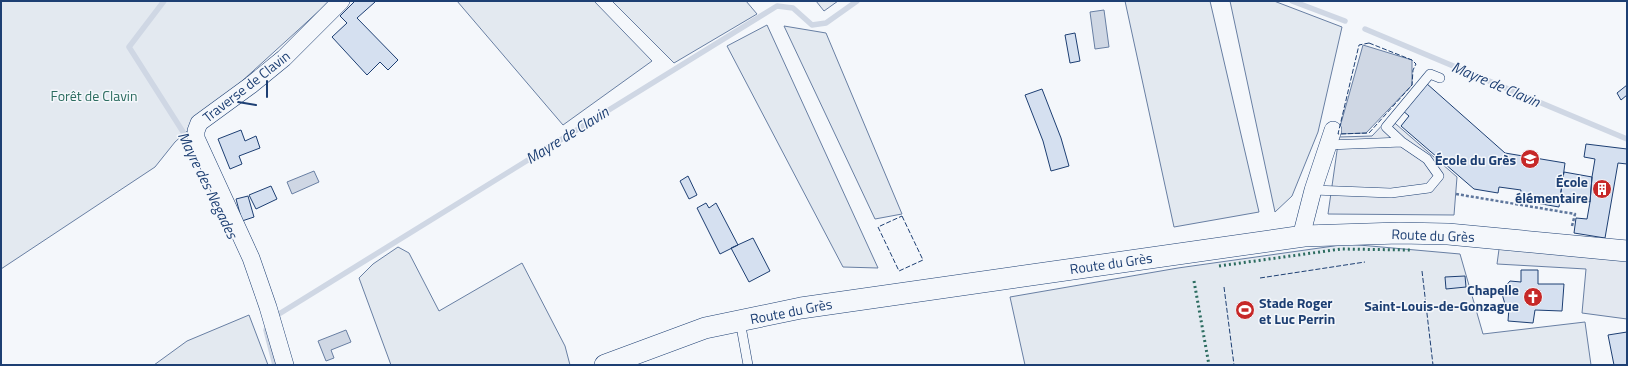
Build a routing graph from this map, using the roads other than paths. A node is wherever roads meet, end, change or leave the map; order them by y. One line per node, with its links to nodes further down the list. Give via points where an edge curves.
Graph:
1 (341, 1): 9 (street, Traverse de Clavin, via 284,58 199,123 196,131 196,138 251,258)
2 (1440, 78): 4 (lane, via 1430,74 1386,127)
3 (1330, 137): 4 (lane); 5 (street)
4 (1402, 142): 5 (lane, via 1427,159 1439,176 1428,188 1391,193)
5 (1313, 190): 6 (street, via 1303,229)
6 (1304, 236): 7 (street, Route du Grès, via 1359,233 1427,234); 8 (street, Route du Grès, via 894,293 800,308)
7 (1627, 251)
8 (740, 321): 10 (street, Route du Grès, via 705,328); 11 (lane)
9 (285, 365)
10 (604, 365)
11 (748, 365)

